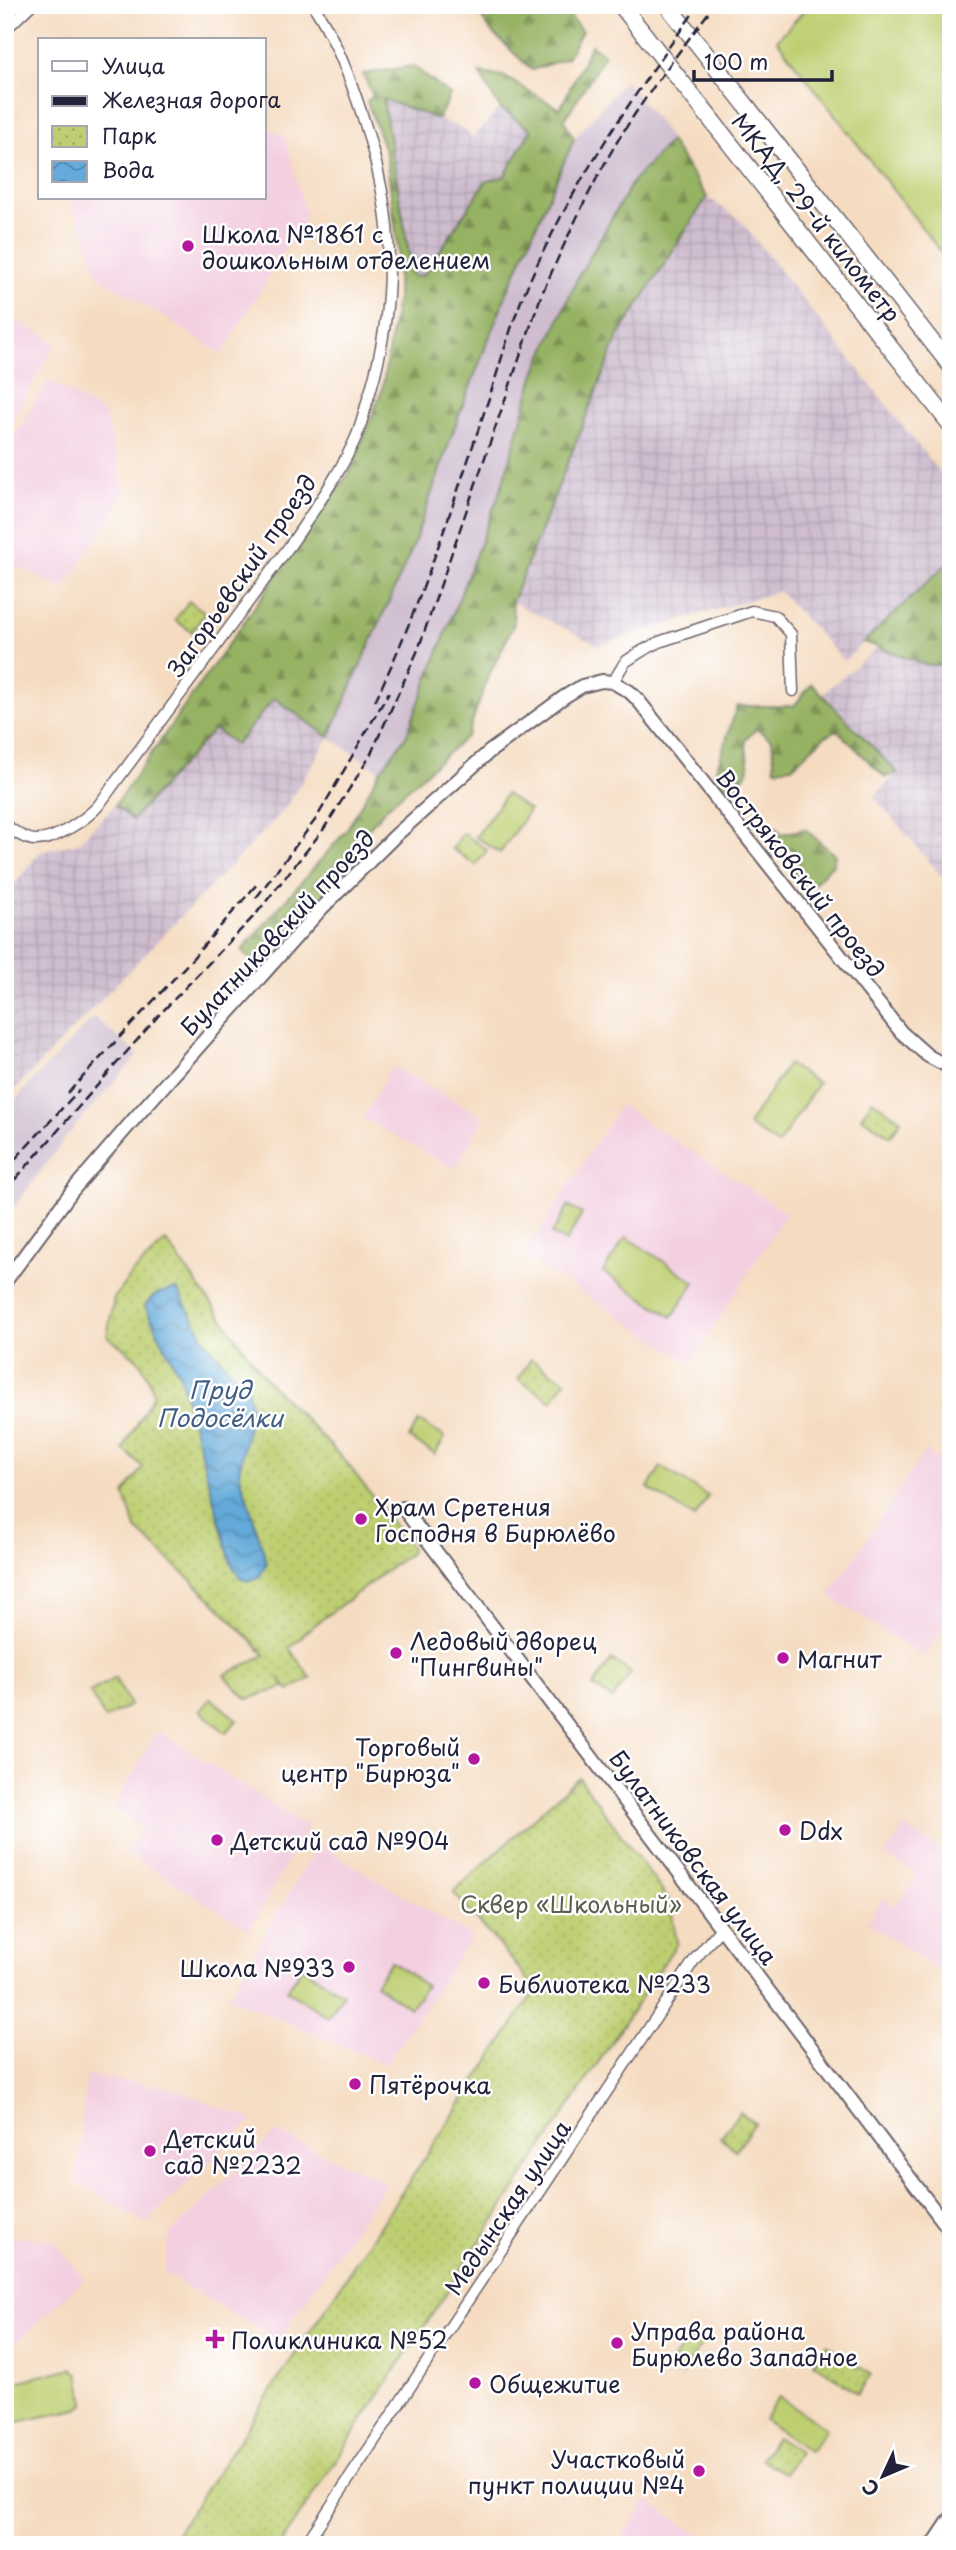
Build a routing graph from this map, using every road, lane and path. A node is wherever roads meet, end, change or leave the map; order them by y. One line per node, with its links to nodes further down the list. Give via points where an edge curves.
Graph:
1 (31, 5): 5 (street)
2 (313, 5): 10 (street, Загорьевский проезд, via 326,24 366,126 378,163 388,225 387,319 357,435 294,540 98,806 87,817 42,840 33,841)
3 (621, 5): 7 (highway, МКАД, 29-й километр)
4 (667, 5): 6 (highway, МКАД, 29-й километр)
5 (5, 30)
6 (951, 366)
7 (951, 425)
8 (615, 677): 9 (street, Булатниковский проезд, via 634,655 659,642 752,611 775,616 791,634); 11 (street, Востряковский проезд, via 901,1032 928,1056); 12 (street, Булатниковский проезд, via 585,685 534,718 464,773 364,865 108,1149)
9 (793, 691)
10 (5, 825)
11 (949, 1066)
12 (5, 1282)
13 (403, 1508): 14 (street, Булатниковская улица)
14 (721, 1928): 15 (street, Булатниковская улица); 17 (street, Медынская улица, via 695,1959)
15 (951, 2232)
16 (951, 2518): 18 (street)
17 (305, 2545)
18 (933, 2545)

